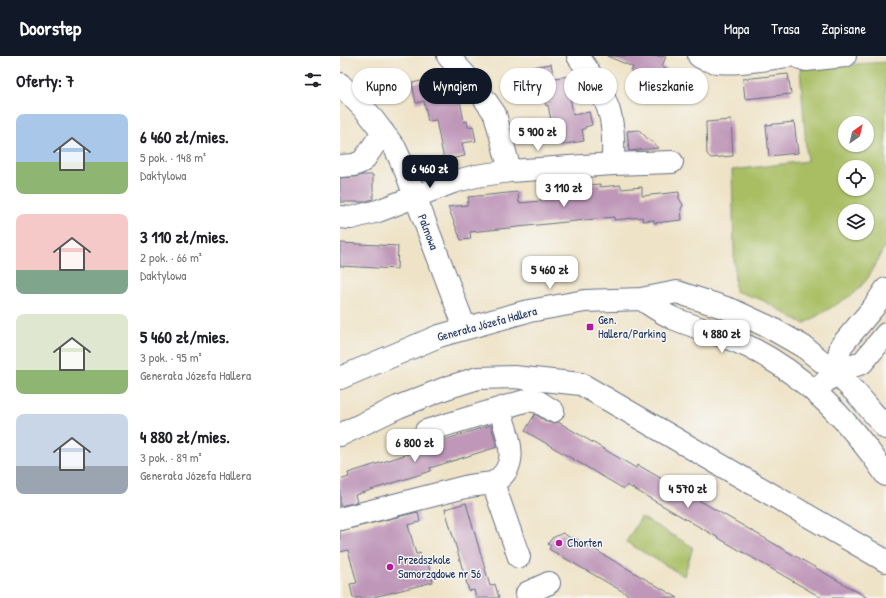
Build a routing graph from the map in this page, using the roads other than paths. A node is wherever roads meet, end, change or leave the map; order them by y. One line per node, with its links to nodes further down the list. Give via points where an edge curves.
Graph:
1 (448, 56): 12 (street, via 478,88 495,114)
2 (578, 56): 10 (street, via 593,78 608,109 612,126)
3 (699, 56): 4 (street, via 709,61 728,62)
4 (787, 56)
5 (795, 56): 6 (street, via 806,60)
6 (845, 56)
7 (340, 84): 8 (street, Palmowa)
8 (383, 132): 11 (street, via 363,161); 13 (street, Palmowa, via 395,148)
9 (672, 162): 10 (street)
10 (613, 164): 12 (street)
11 (340, 166)
12 (510, 171): 13 (street, via 453,182)
13 (415, 198): 14 (street, via 351,218); 17 (street, Palmowa)
14 (340, 217)
15 (886, 289): 19 (street, via 874,308 841,346)
16 (641, 299): 17 (street, Generała Józefa Hallera, via 585,301 524,312); 19 (street, Generała Józefa Hallera, via 677,292 732,310 797,343); 21 (street, via 675,319 720,335 765,356 789,370)
17 (465, 328): 20 (street, Generała Józefa Hallera, via 439,336)
18 (886, 334): 19 (street, via 862,363)
19 (834, 372): 21 (street); 24 (street, Generała Józefa Hallera)
20 (340, 378)
21 (815, 392): 28 (street)
22 (500, 410): 23 (street, via 534,400); 25 (street); 30 (street, via 511,458 503,475)
23 (553, 411)
24 (886, 428)
25 (426, 431)
26 (886, 433): 28 (street)
27 (340, 435): 33 (street, via 398,406 478,378 514,377 580,384)
28 (868, 448): 29 (street)
29 (886, 475)
30 (493, 483): 31 (street, via 469,486); 32 (street)
31 (340, 518)
32 (519, 557)
33 (886, 561)
34 (549, 583): 35 (street, via 526,594)
35 (528, 598)

